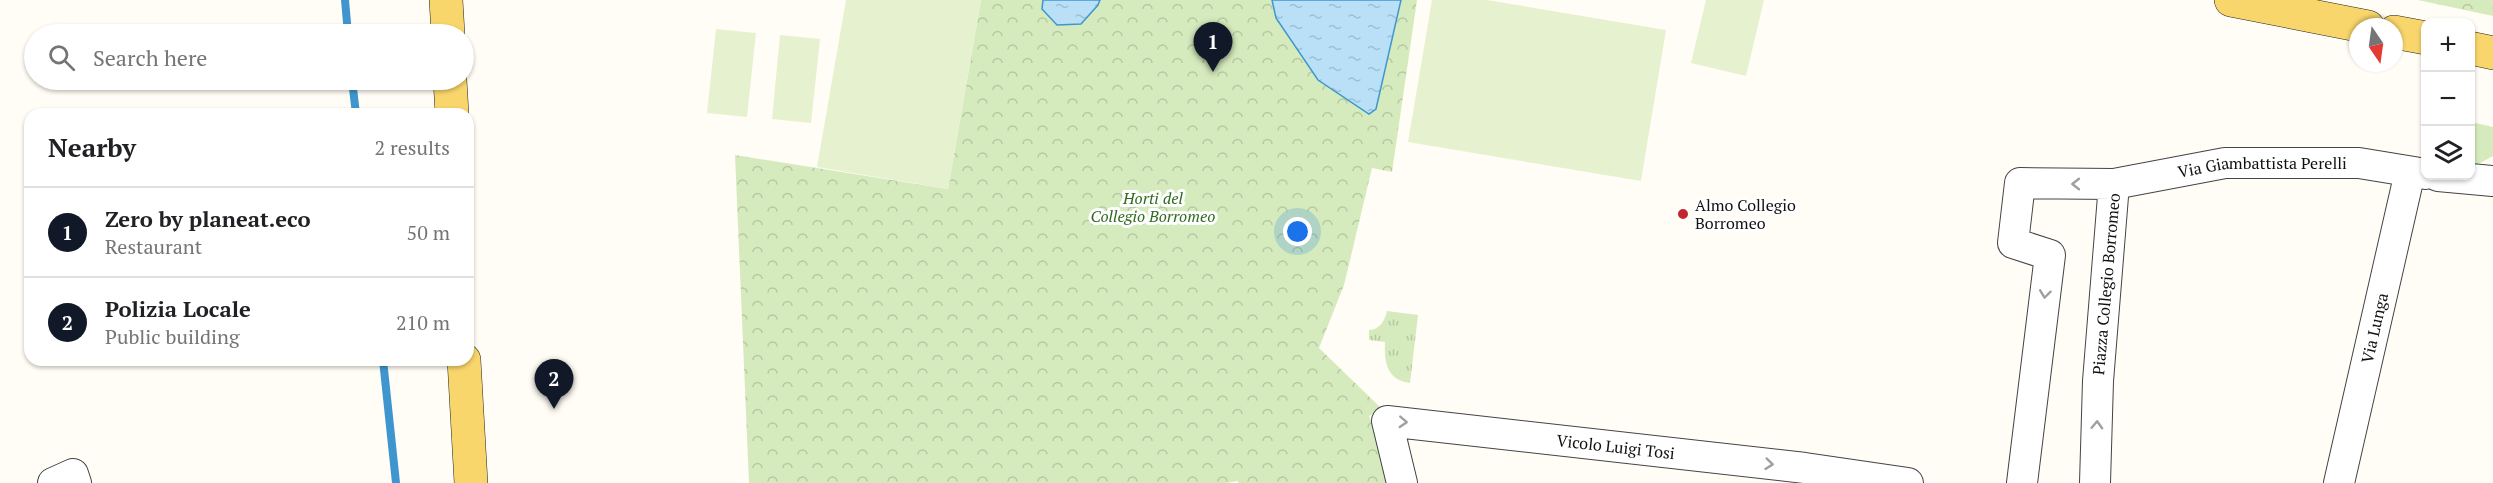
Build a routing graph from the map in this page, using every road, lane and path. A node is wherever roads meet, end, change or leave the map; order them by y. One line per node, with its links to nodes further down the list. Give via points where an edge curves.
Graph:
1 (446, 0): 4 (main road)
2 (2231, 0): 3 (main road)
3 (2349, 23)
4 (447, 24)
5 (2403, 34): 6 (main road)
6 (2421, 38)
7 (2475, 49): 8 (main road)
8 (2493, 53)
9 (451, 90): 10 (main road)
10 (452, 108)
11 (2421, 173): 15 (street, Via Giambattista Perelli, via 2359,163 2225,163)
12 (2475, 179): 14 (street, Via Giambattista Perelli)
13 (2423, 180): 25 (street, Via Lunga)
14 (2493, 181)
15 (2114, 184): 23 (street, Piazza Collegio Borromeo, one-way to 23, via 2020,183 2013,243 2050,255); 24 (street, Piazza Collegio Borromeo, one-way to 15, via 2098,381)
16 (465, 366): 20 (main road)
17 (1708, 471): 21 (street, Vicolo Luigi Tosi, one-way to 17, via 1387,422 1417,423); 22 (street, Vicolo Luigi Tosi, one-way to 22, via 1804,468)
18 (52, 483): 19 (street, via 73,474)
19 (76, 483)
20 (471, 483)
21 (1402, 483)
22 (1908, 483)
23 (2022, 483)
24 (2095, 483)
25 (2339, 483)

